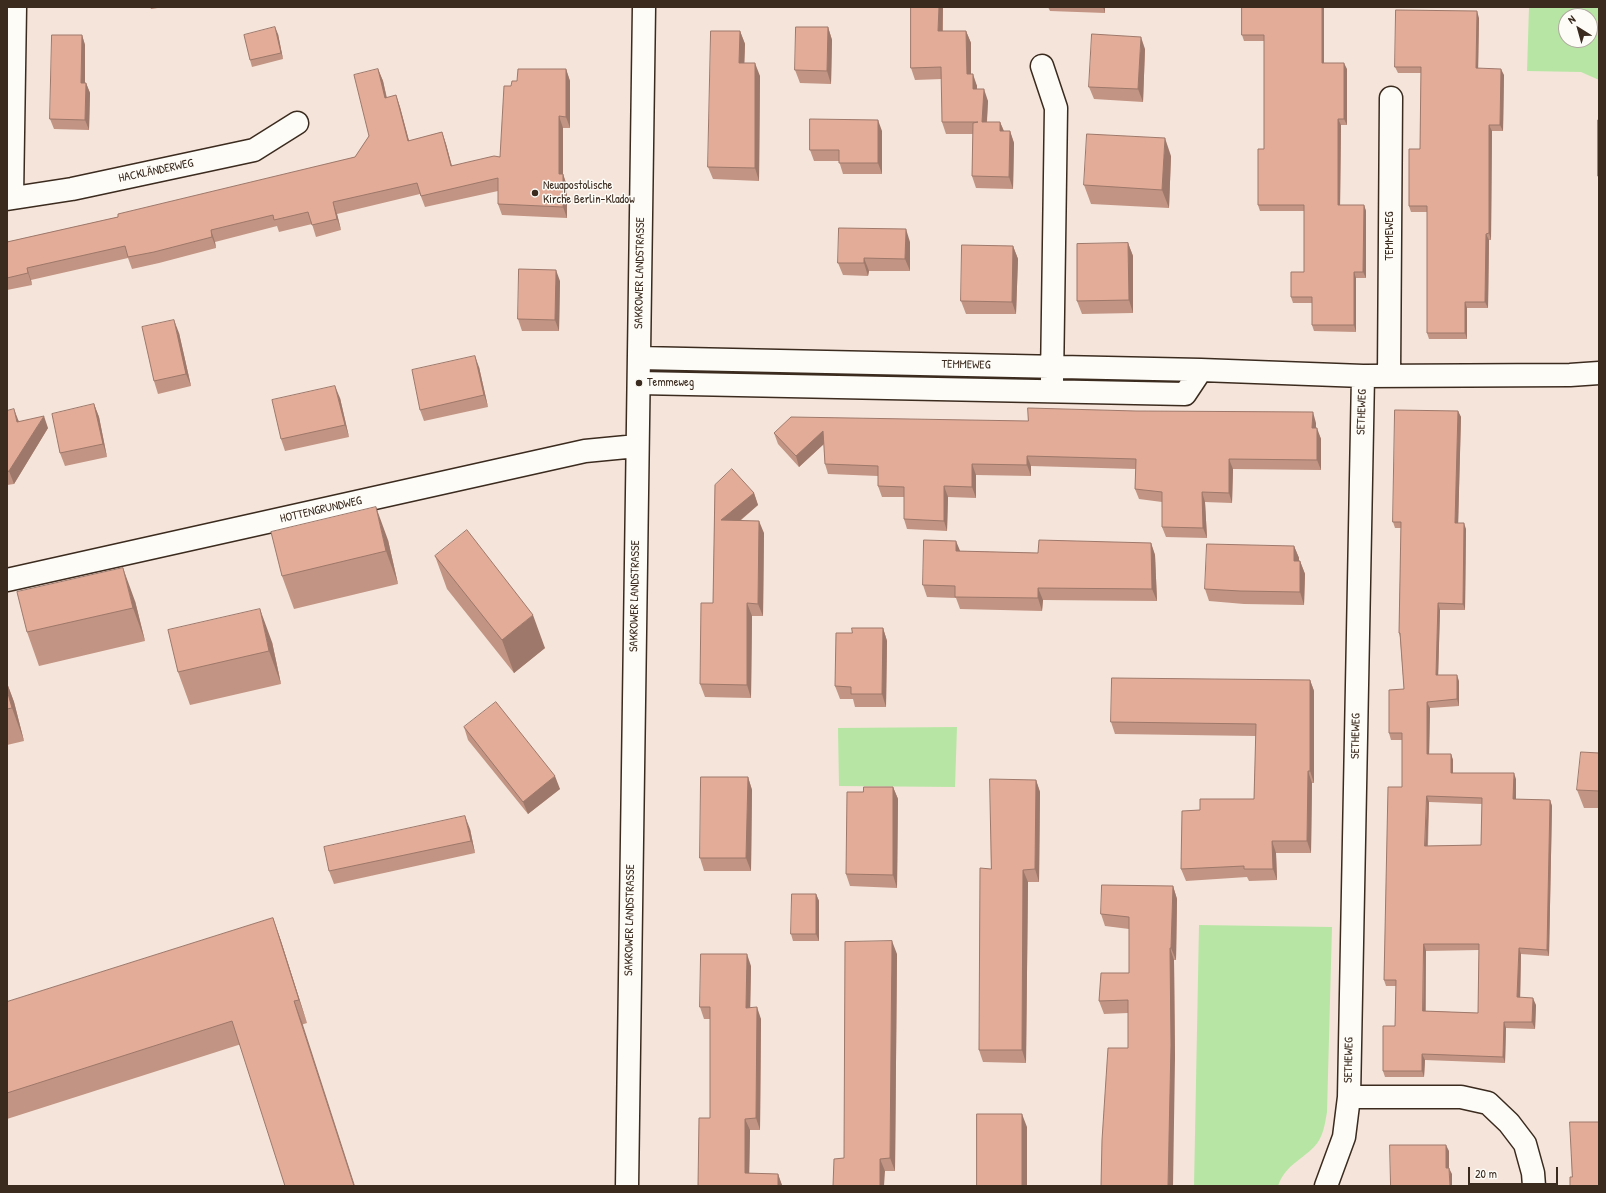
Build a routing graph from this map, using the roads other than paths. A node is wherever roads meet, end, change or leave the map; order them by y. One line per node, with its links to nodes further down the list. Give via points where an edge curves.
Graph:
1 (15, 7): 6 (street)
2 (644, 7): 7 (street, SAKROWER LANDSTRASSE)
3 (1042, 66): 8 (street, via 1056,108)
4 (1392, 98): 11 (street, TEMMEWEG)
5 (298, 123): 6 (street, HACKLÄNDERWEG, via 254,150 72,189)
6 (10, 198)
7 (639, 358): 8 (street, TEMMEWEG); 13 (street, SAKROWER LANDSTRASSE)
8 (1052, 367): 9 (street, TEMMEWEG); 14 (street)
9 (1201, 370): 12 (street, TEMMEWEG); 14 (street, TEMMEWEG, via 1185,394)
10 (1599, 373): 11 (street, TEMMEWEG)
11 (1389, 375): 12 (street, TEMMEWEG)
12 (1363, 376): 17 (street, SETHEWEG)
13 (639, 384): 14 (street, TEMMEWEG); 15 (street, SAKROWER LANDSTRASSE)
14 (1052, 392)
15 (637, 446): 16 (street, HOTTENGRUNDWEG, via 585,451); 18 (street, SAKROWER LANDSTRASSE)
16 (7, 580)
17 (1348, 1097): 19 (street, SETHEWEG, via 1344,1137); 20 (street, SETHEWEG, via 1461,1097 1488,1103 1509,1122 1525,1144)
18 (627, 1186)
19 (1326, 1186)
20 (1534, 1186)

